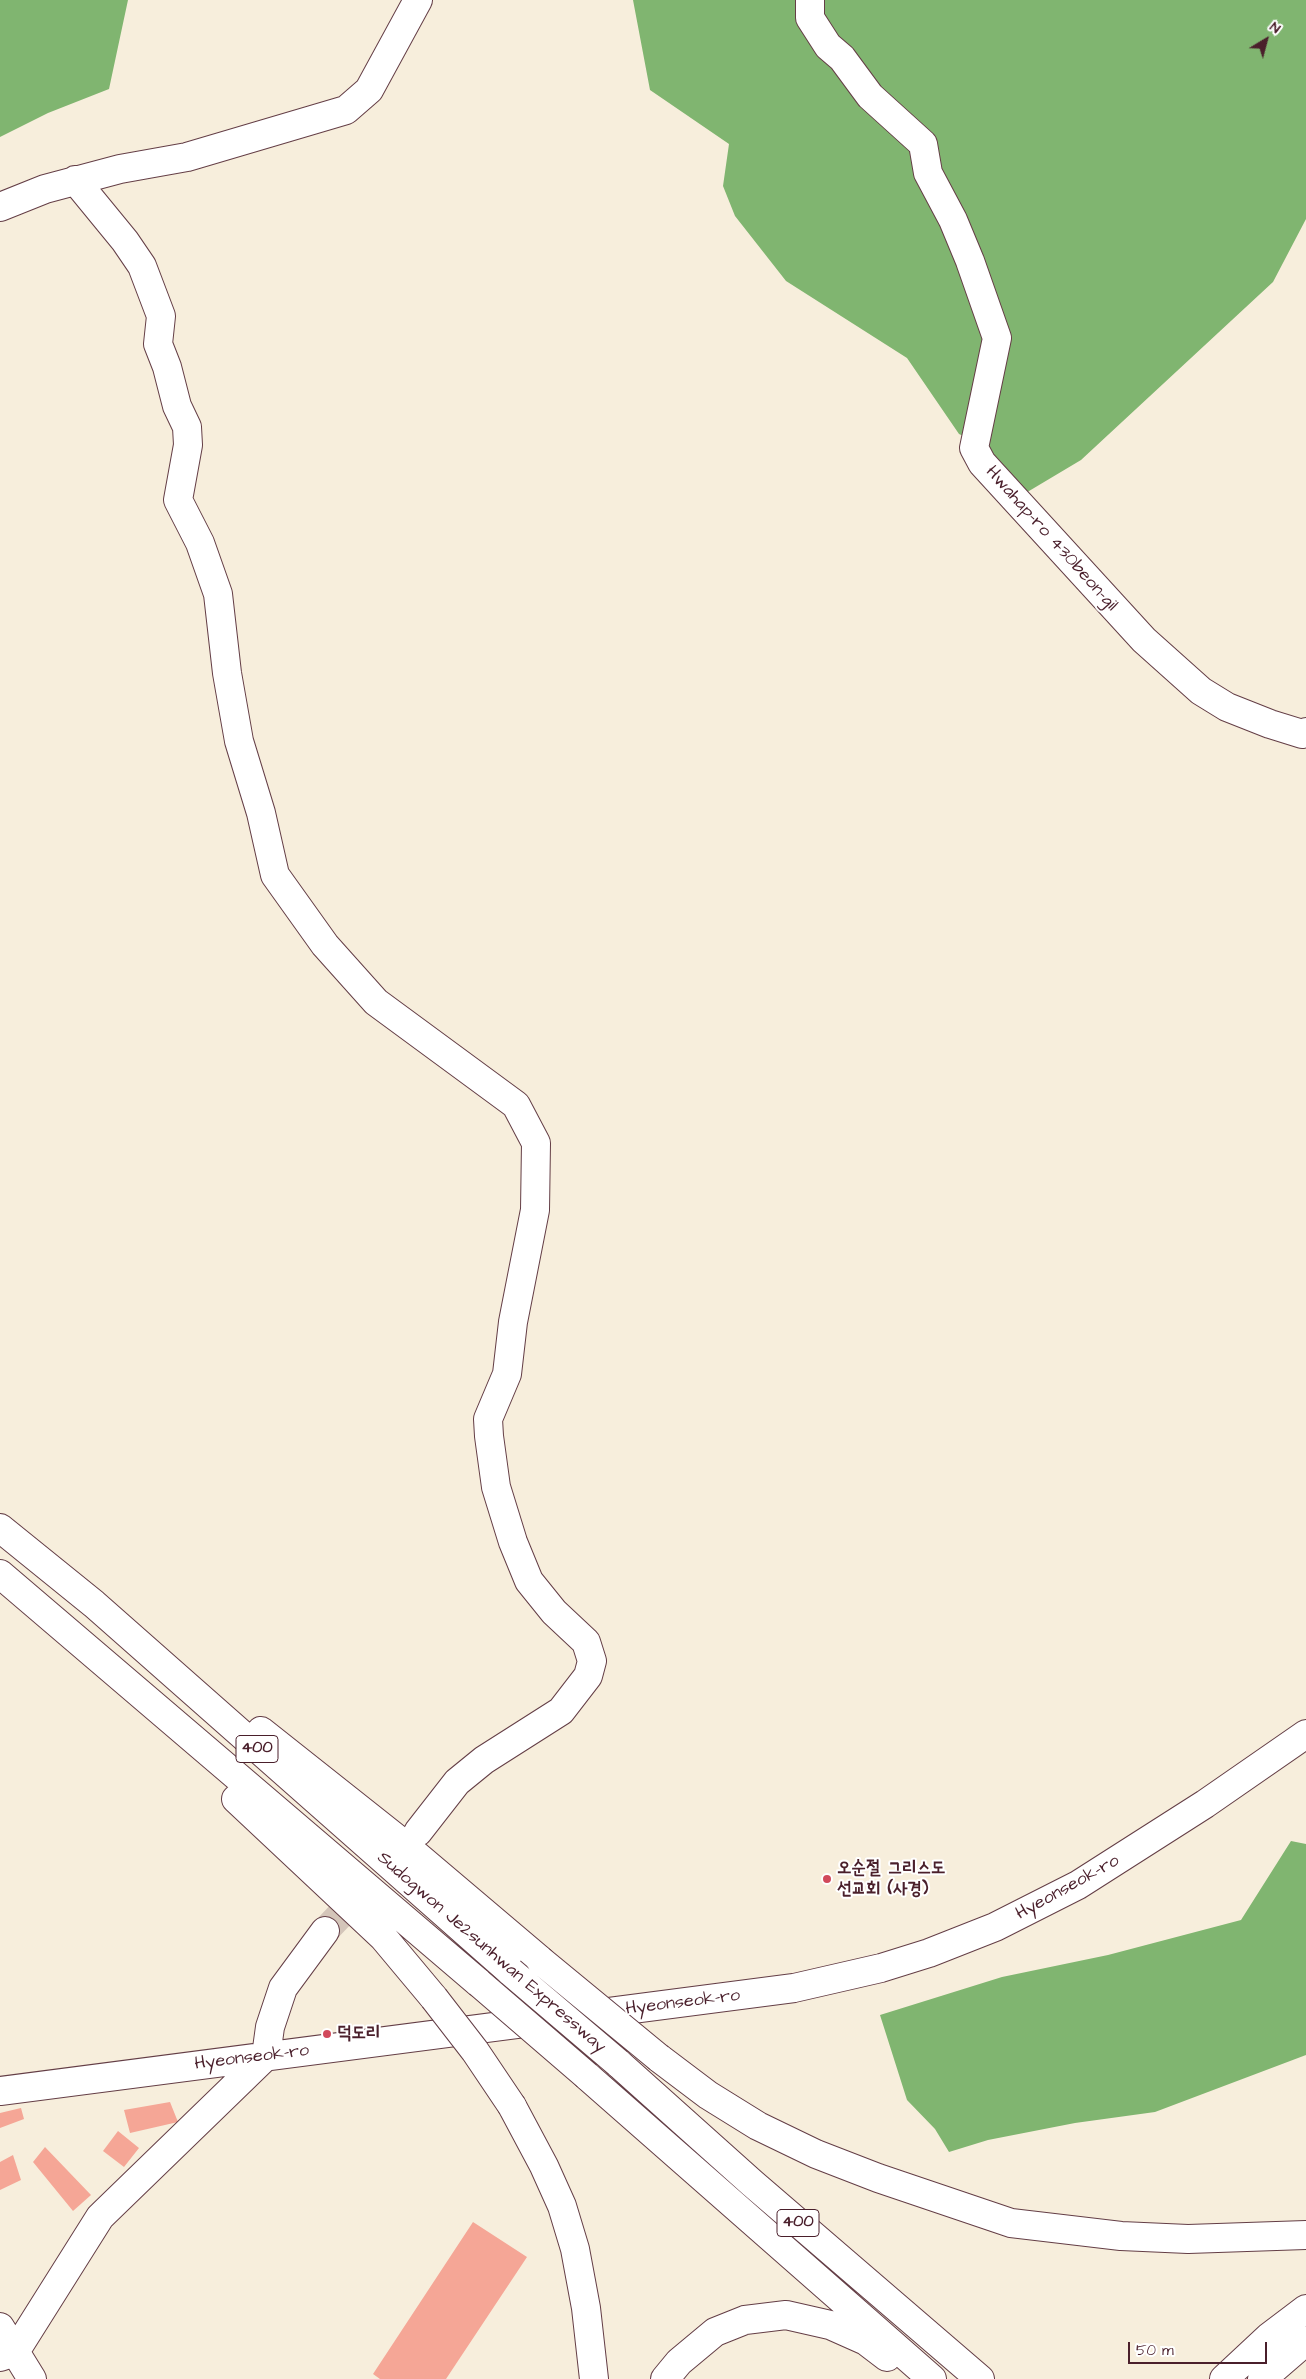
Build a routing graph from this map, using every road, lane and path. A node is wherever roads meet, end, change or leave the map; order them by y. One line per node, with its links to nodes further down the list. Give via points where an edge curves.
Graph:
1 (418, 0): 3 (main road, via 369,90 346,110 187,157)
2 (810, 0): 5 (main road, Hwahap-ro 430beon-gil, via 810,18 828,46 842,58 870,96 923,144 928,173 970,261 997,338 974,448 982,463 1144,640 1201,691 1227,707 1270,724 1302,734)
3 (75, 180): 4 (main road, via 45,188); 11 (main road, via 142,266 161,316 158,344 168,366 188,445 178,500 200,543 218,594 239,741 261,813 275,875 325,946 376,1002 516,1104 536,1143 535,1210 512,1322 507,1374 488,1419 489,1436 496,1487 529,1581 554,1612 586,1642 592,1661 588,1676 561,1711 484,1760 457,1782)
4 (0, 207)
5 (1306, 732)
6 (0, 1528): 9 (main road, Sudogwon Je2sunhwan Expressway / 400)
7 (0, 1574): 24 (main road, Sudogwon Je2sunhwan Expressway / 400, bridge, via 479,1983)
8 (0, 1581): 21 (main road, bridge, via 376,1930 475,2052 512,2106 562,2206 576,2249)
9 (94, 1604): 15 (main road, bridge, via 302,1761 659,2058 708,2095 750,2121 816,2154 1011,2224 1168,2238); 25 (main road, Sudogwon Je2sunhwan Expressway / 400, bridge, via 752,2183)
10 (1306, 1734): 13 (main road, Hyeonseok-ro, via 1205,1804 1078,1885 995,1927 897,1962 794,1988)
11 (418, 1832)
12 (325, 1931): 13 (main road, via 283,1988 270,2027)
13 (266, 2056): 14 (main road, Hyeonseok-ro); 19 (main road, via 100,2217)
14 (0, 2091)
15 (1306, 2236)
16 (1306, 2309): 26 (main road, via 1269,2337)
17 (0, 2327): 19 (main road)
18 (1306, 2341): 27 (main road)
19 (7, 2354): 20 (main road)
20 (32, 2379)
21 (594, 2379)
22 (665, 2379): 23 (main road, via 679,2362 715,2332 745,2320 786,2315 830,2325 866,2342)
23 (915, 2379)
24 (932, 2379)
25 (980, 2379)
26 (1224, 2379)
27 (1262, 2379)

